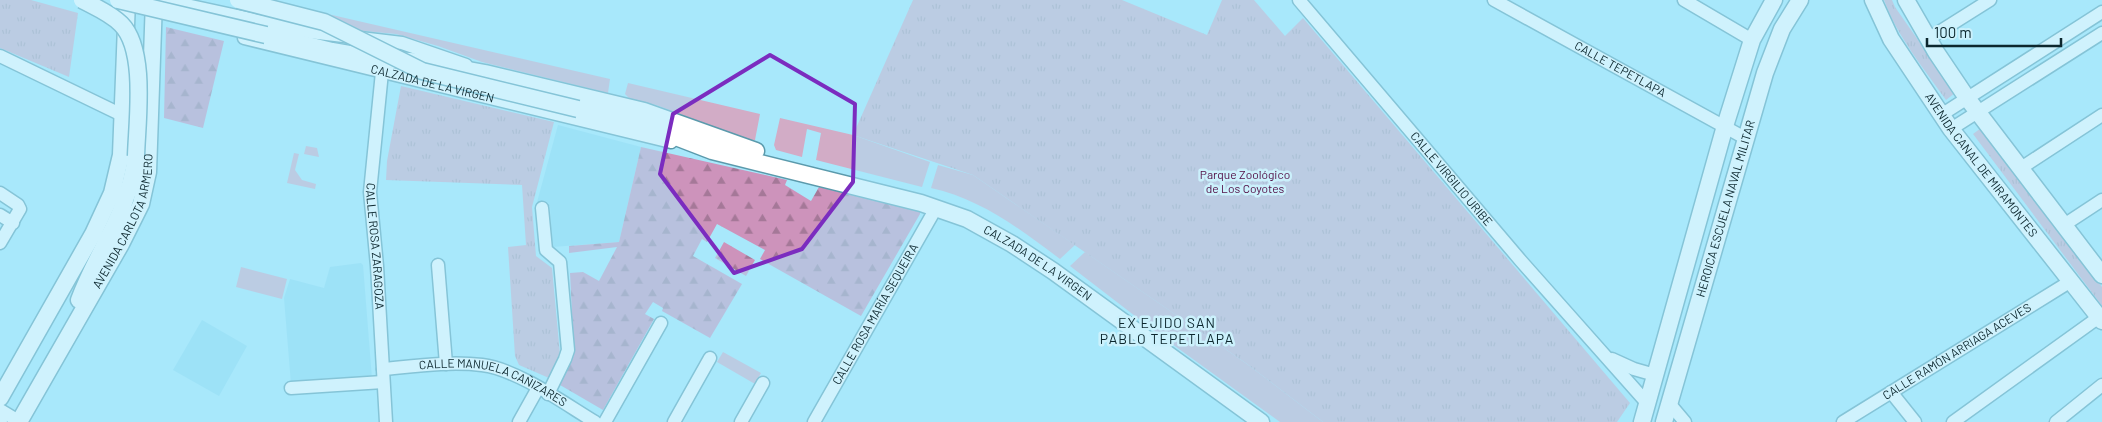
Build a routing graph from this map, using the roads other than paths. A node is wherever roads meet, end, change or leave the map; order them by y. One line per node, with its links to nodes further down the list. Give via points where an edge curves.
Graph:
1 (82, 0): 47 (main road, bridge, via 115,18 133,40 138,64 136,156 122,212 89,274)
2 (118, 0): 22 (main road, CALZADA DE LA VIRGEN, bridge, via 332,51)
3 (127, 0): 25 (main road, AVENIDA CARLOTA ARMERO)
4 (154, 0): 16 (main road, AVENIDA CARLOTA ARMERO)
5 (163, 0): 22 (street, via 310,32 402,42)
6 (238, 0): 31 (main road, CALZADA DE LA VIRGEN, bridge, via 324,22 422,70 655,129)
7 (1299, 0): 48 (street, CALLE VIRGILIO URIBE)
8 (1494, 0): 28 (street, CALLE TEPETLAPA)
9 (1684, 0): 19 (street)
10 (1774, 0): 19 (main road, HEROICA ESCUELA NAVAL MILITAR)
11 (1800, 0): 30 (main road, HEROICA ESCUELA NAVAL MILITAR, via 1773,50)
12 (1873, 0): 26 (main road, AVENIDA CANAL DE MIRAMONTES, via 1891,39)
13 (1906, 0): 18 (main road)
14 (1990, 0): 18 (street)
15 (2102, 12): 23 (street)
16 (154, 17): 21 (street, CALZADA DE LA VIRGEN); 47 (main road, AVENIDA CARLOTA ARMERO, via 148,172 143,198 122,244)
17 (2102, 33): 24 (street)
18 (1928, 39): 23 (main road)
19 (1752, 40): 28 (main road, HEROICA ESCUELA NAVAL MILITAR)
20 (0, 56): 25 (street)
21 (382, 72): 31 (street, CALZADA DE LA VIRGEN); 51 (street, CALLE ROSA ZARAGOZA, via 370,192)
22 (485, 73): 32 (main road, CALZADA DE LA VIRGEN, via 644,111 762,153)
23 (1967, 98): 24 (main road); 26 (street)
24 (1977, 111): 29 (street); 33 (main road)
25 (122, 115): 58 (main road, AVENIDA CARLOTA ARMERO, via 117,175 104,214)
26 (1940, 115): 29 (main road, AVENIDA CANAL DE MIRAMONTES)
27 (2102, 115): 33 (street)
28 (1725, 126): 30 (street, CALLE TEPETLAPA); 52 (main road, HEROICA ESCUELA NAVAL MILITAR)
29 (1951, 129): 44 (main road, AVENIDA CANAL DE MIRAMONTES)
30 (1745, 138): 60 (main road, HEROICA ESCUELA NAVAL MILITAR)
31 (712, 151): 32 (main road, CALZADA DE LA VIRGEN)
32 (781, 168): 37 (main road, CALZADA DE LA VIRGEN)
33 (2021, 168): 40 (main road)
34 (0, 193): 39 (street, via 18,205 20,210)
35 (2102, 200): 40 (street)
36 (542, 208): 57 (street, via 546,250 560,262 567,339 566,359)
37 (936, 208): 69 (street, CALLE ROSA MARÍA SEQUEIRA); 70 (main road, CALZADA DE LA VIRGEN, via 983,227 1012,244)
38 (0, 215): 39 (street)
39 (13, 222): 41 (street)
40 (2064, 225): 43 (main road)
41 (1, 241)
42 (438, 265): 50 (street)
43 (2102, 275)
44 (2072, 281): 45 (main road, AVENIDA CANAL DE MIRAMONTES); 56 (street, CALLE RAMÓN ARRIAGA ACEVES)
45 (2100, 319): 76 (street)
46 (661, 323): 62 (street)
47 (59, 351): 63 (main road, AVENIDA CARLOTA ARMERO)
48 (1606, 356): 52 (street, CALLE VIRGILIO URIBE); 59 (street, CALLE VIRGILIO URIBE)
49 (710, 358): 67 (street)
50 (446, 359): 51 (street, CALLE MANUELA CAÑIZARES); 57 (street, CALLE MANUELA CAÑIZARES, via 495,368)
51 (383, 375): 55 (street, CALLE MANUELA CAÑIZARES); 64 (street, CALLE ROSA ZARAGOZA)
52 (1655, 375): 59 (main road, HEROICA ESCUELA NAVAL MILITAR)
53 (763, 383): 68 (street)
54 (2102, 385): 77 (street)
55 (291, 388)
56 (1891, 392): 74 (street, CALLE RAMÓN ARRIAGA ACEVES); 75 (street)
57 (540, 393): 65 (street); 66 (street, CALLE MANUELA CAÑIZARES)
58 (0, 398)
59 (1647, 403): 71 (main road, HEROICA ESCUELA NAVAL MILITAR)
60 (1669, 403): 72 (main road, HEROICA ESCUELA NAVAL MILITAR); 73 (street)
61 (0, 410): 63 (street)
62 (606, 419)
63 (20, 422)
64 (386, 422)
65 (520, 422)
66 (595, 422)
67 (674, 422)
68 (741, 422)
69 (814, 422)
70 (1262, 422)
71 (1642, 422)
72 (1664, 422)
73 (1685, 422)
74 (1843, 422)
75 (1915, 422)
76 (1952, 422)
77 (2056, 422)

